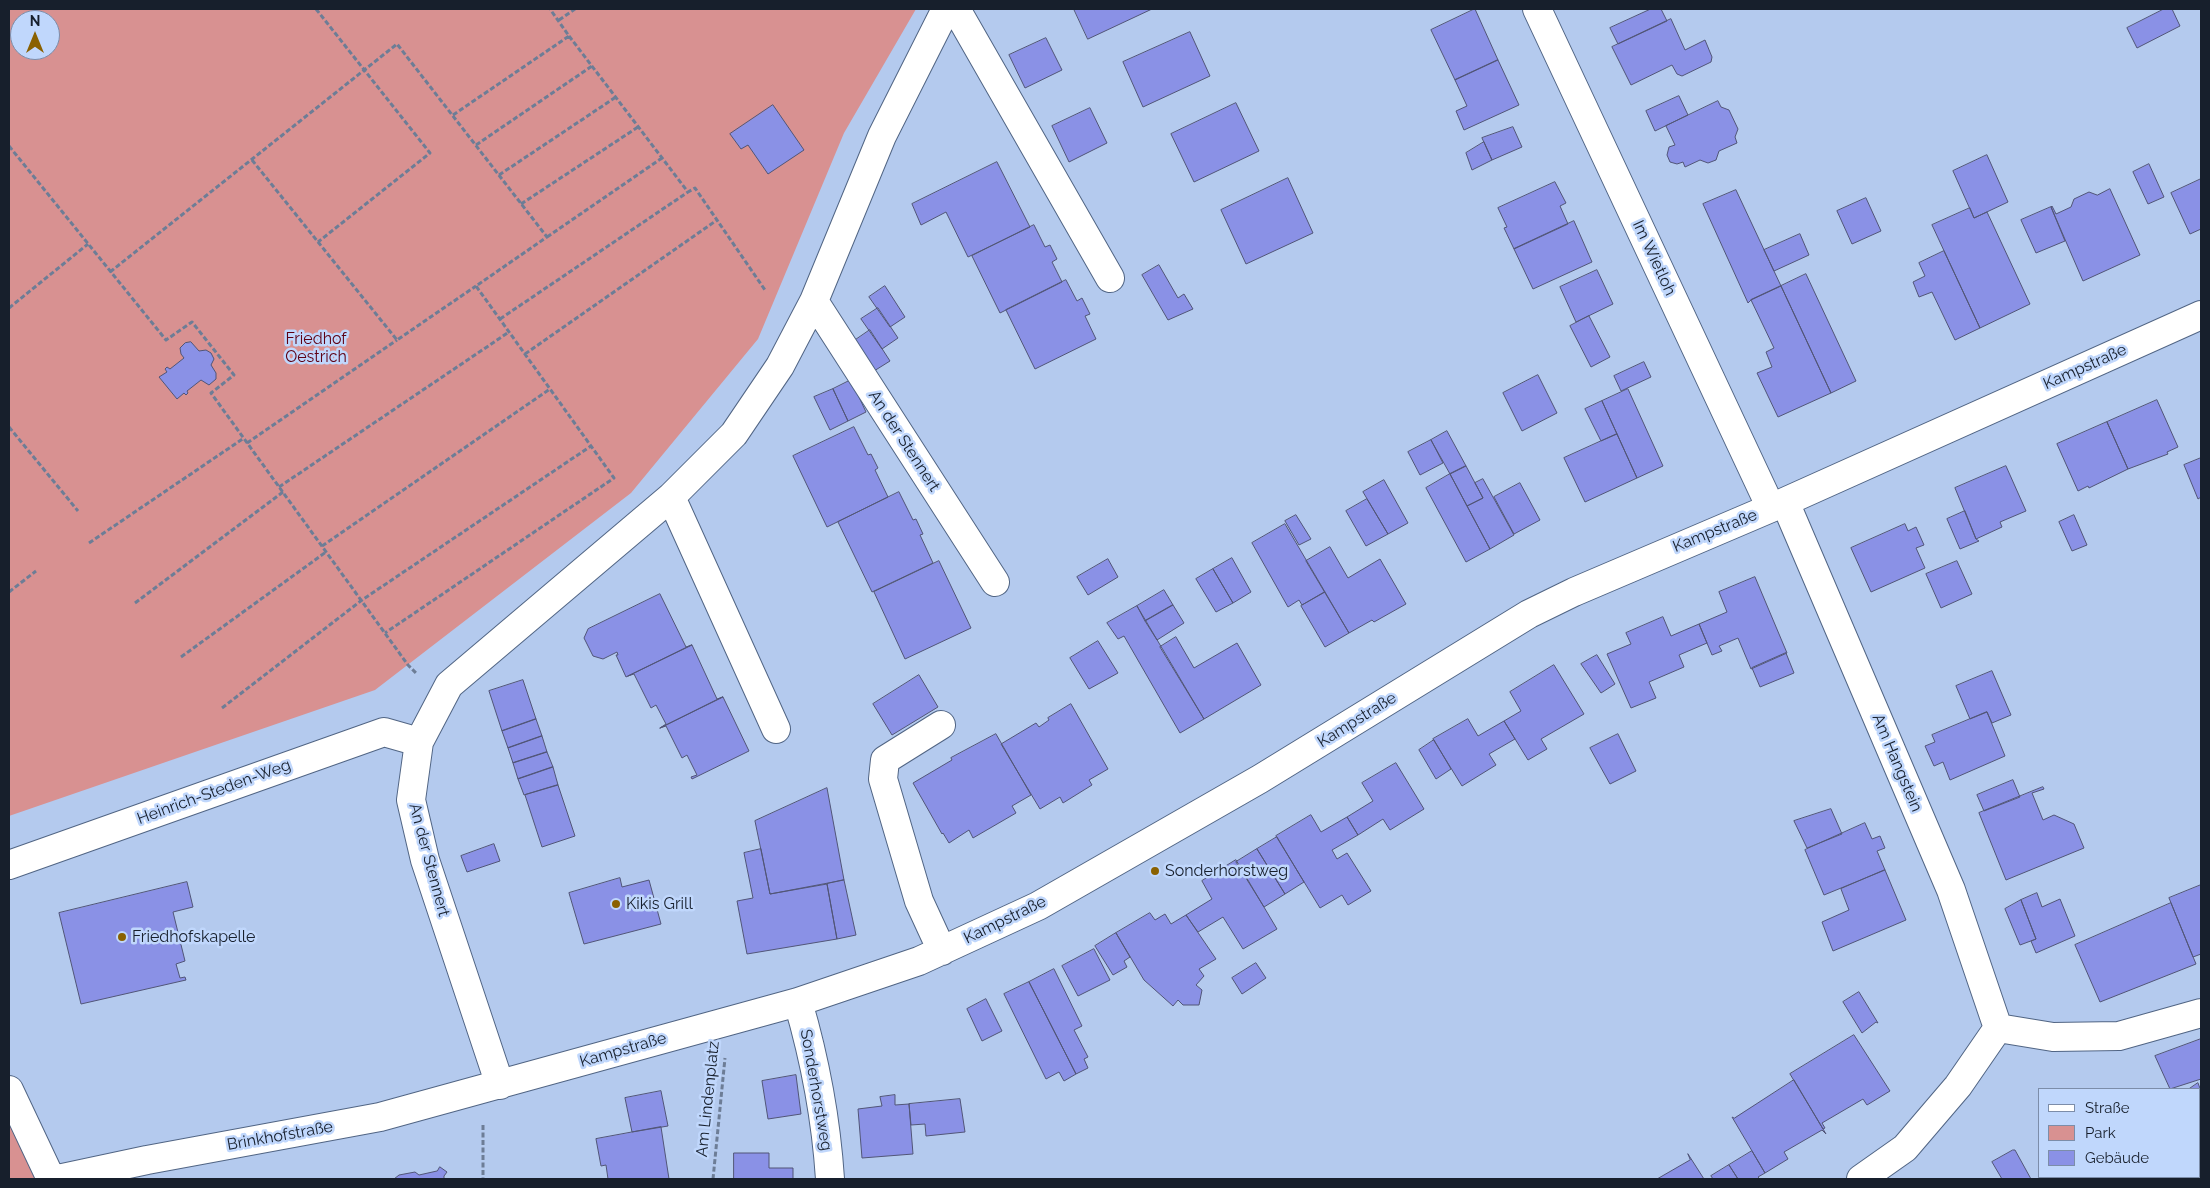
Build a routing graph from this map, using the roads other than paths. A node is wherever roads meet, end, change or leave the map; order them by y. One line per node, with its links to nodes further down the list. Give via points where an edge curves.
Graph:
1 (946, 9): 5 (street, An der Stennert, via 882,136)
2 (956, 9): 4 (street)
3 (1537, 9): 8 (street, Im Wietloh)
4 (1110, 278)
5 (814, 301): 7 (street, An der Stennert, via 780,366 734,434); 9 (street, An der Stennert)
6 (2201, 315): 8 (street, Kampstraße)
7 (671, 497): 11 (street); 12 (street, An der Stennert, via 449,686)
8 (1778, 505): 14 (street, Kampstraße, via 1530,614 1260,779 1038,906); 17 (street, Am Hangstein, via 1951,890)
9 (995, 582)
10 (941, 725): 14 (street, via 884,760 883,779 919,901)
11 (776, 729)
12 (420, 742): 13 (street, Heinrich-Steden-Weg, via 384,732); 18 (street, An der Stennert, via 411,800)
13 (9, 865)
14 (942, 951): 15 (street, Kampstraße, via 919,962)
15 (798, 1002): 18 (street, Kampstraße); 22 (street, Sonderhorstweg, via 812,1053 826,1127)
16 (2201, 1013): 17 (street, via 2120,1036 2053,1037)
17 (1998, 1028): 23 (street, via 1958,1086 1905,1148)
18 (491, 1087): 21 (street, Brinkhofstraße, via 380,1117)
19 (9, 1090): 20 (street)
20 (51, 1179)
21 (58, 1179)
22 (830, 1179)
23 (1861, 1179)

